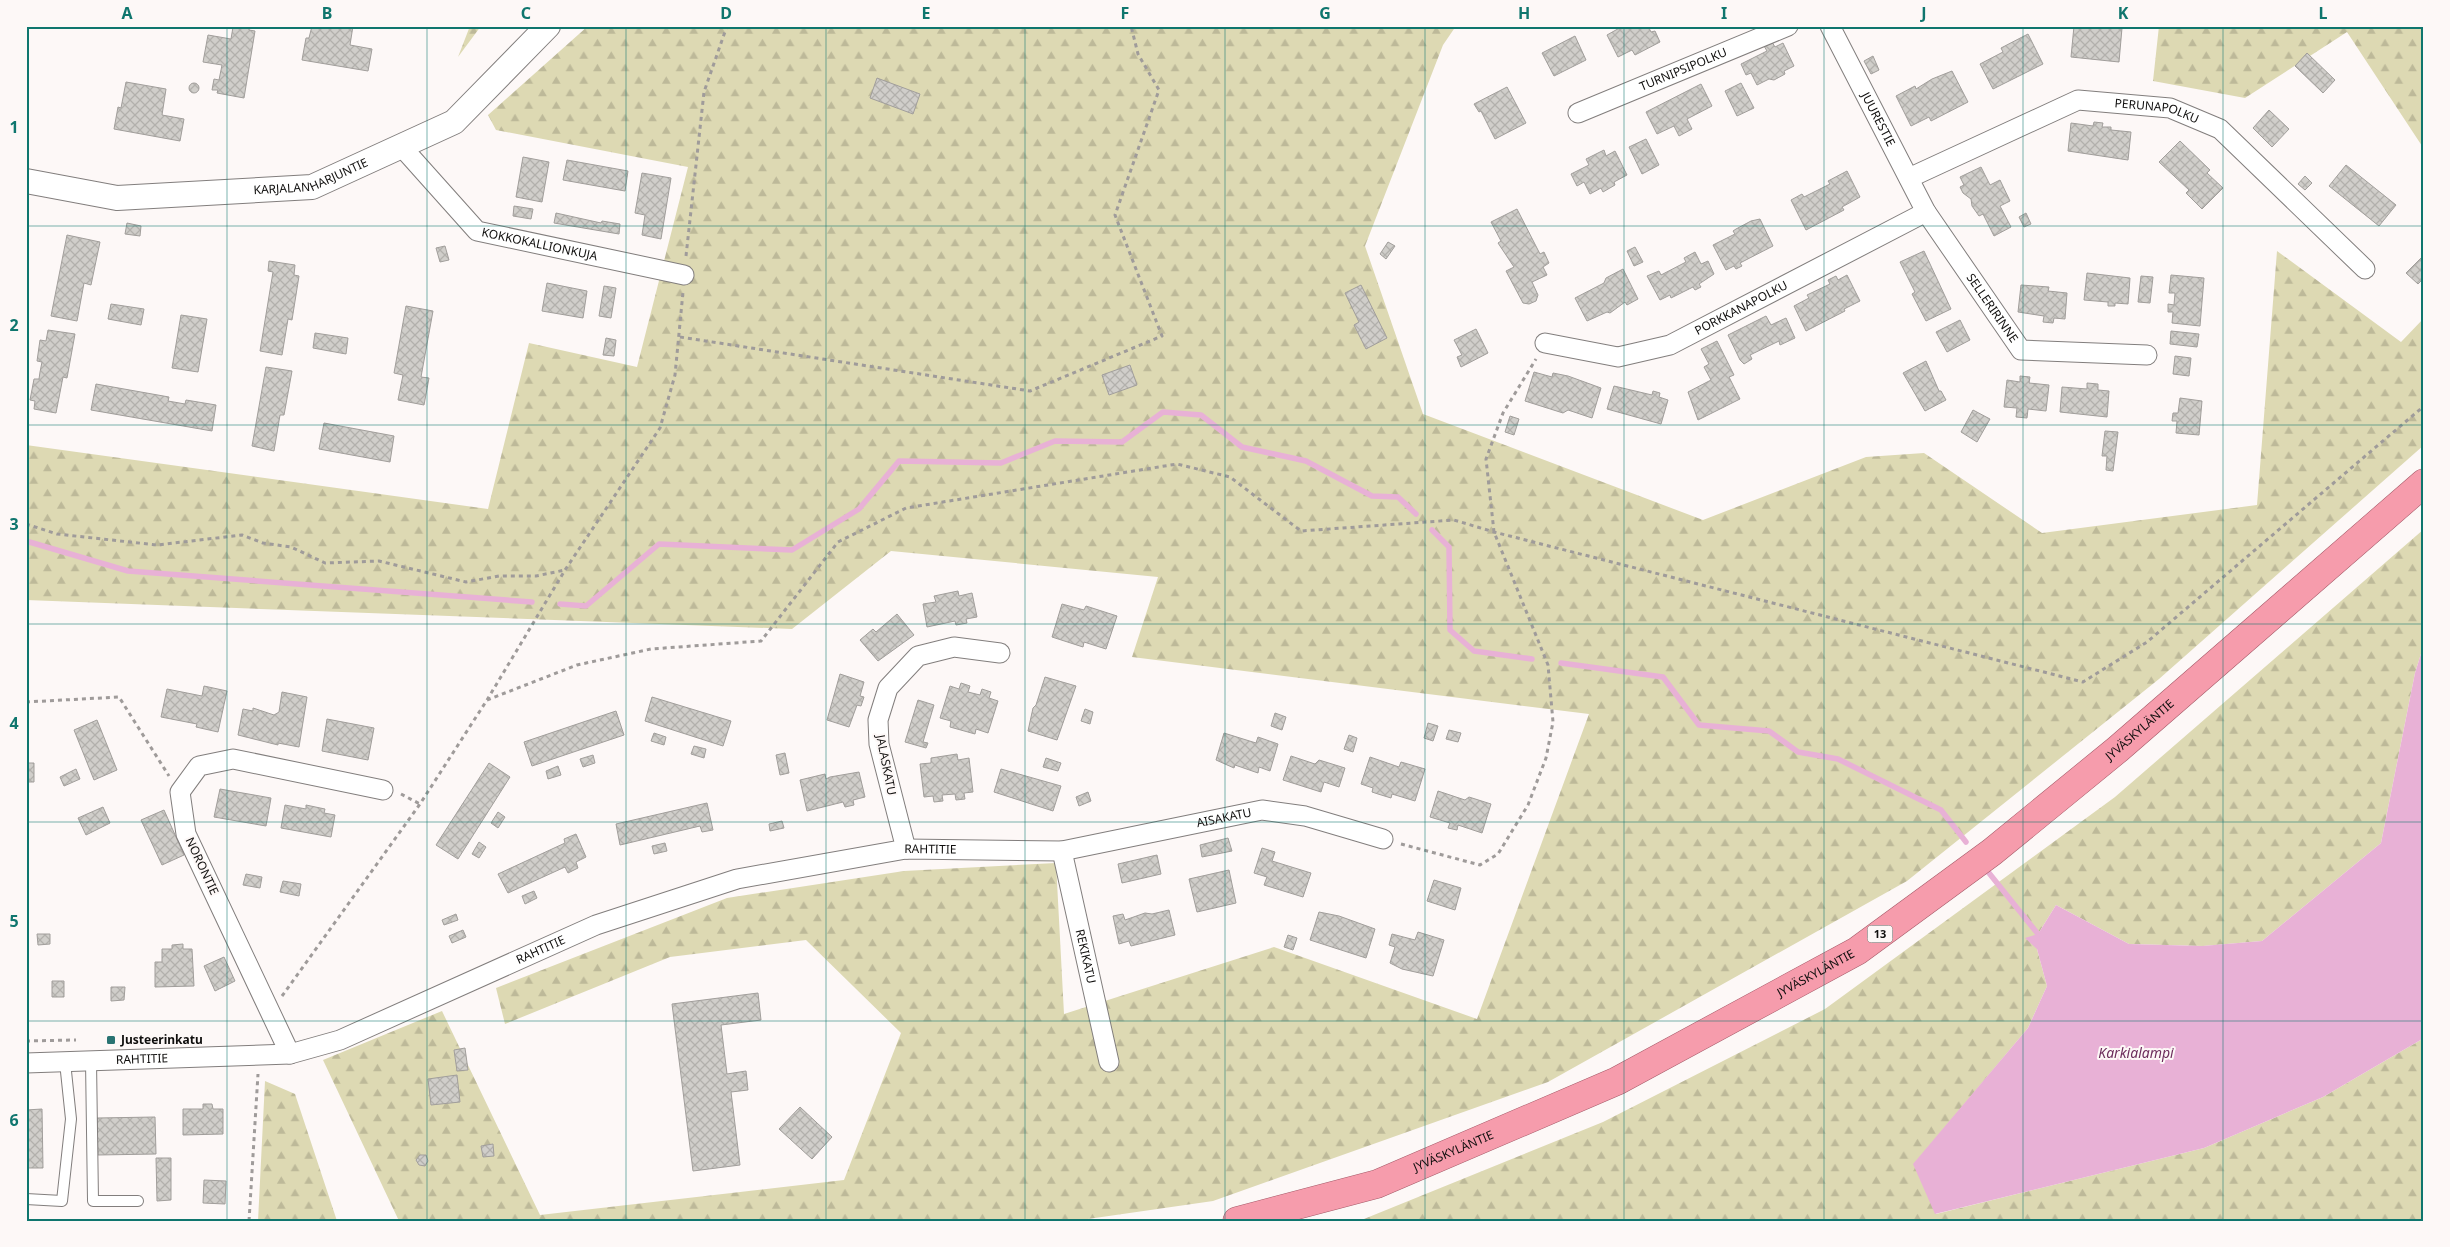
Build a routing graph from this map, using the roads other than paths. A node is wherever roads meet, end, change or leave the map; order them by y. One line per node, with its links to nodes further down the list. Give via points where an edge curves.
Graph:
1 (548, 26): 5 (street, KARJALANHARJUNTIE, via 454,122)
2 (1788, 26): 4 (street, TURNIPSIPOLKU)
3 (1830, 26): 6 (street, JUURESTIE)
4 (1578, 113)
5 (401, 146): 7 (street, KARJALANHARJUNTIE, via 312,187 117,198); 10 (street, KOKKOKALLIONKUJA, via 476,230)
6 (1909, 178): 8 (street, JUURESTIE); 9 (street, PERUNAPOLKU, via 2078,100 2170,108 2220,129)
7 (26, 181)
8 (1926, 212): 11 (street, PORKKANAPOLKU, via 1670,345 1618,357); 12 (street, SELLERIRINNE, via 2020,350)
9 (2365, 269)
10 (684, 275)
11 (1545, 343)
12 (2147, 355)
13 (2424, 483): 26 (highway, JYVÄSKYLÄNTIE / 13, via 2118,749 1992,852 1857,951 1617,1081 1378,1184)
14 (1000, 653): 17 (street, JALASKATU, via 954,646 918,656 888,688 878,720 880,744)
15 (383, 790): 19 (street, NORONTIE, via 233,759 199,766 180,792 186,834)
16 (1383, 839): 18 (street, AISAKATU, via 1305,816 1262,810)
17 (906, 849): 18 (street, RAHTITIE); 19 (street, RAHTITIE, via 737,879 596,925 340,1040)
18 (1062, 851): 23 (street, REKIKATU)
19 (290, 1054): 20 (street, RAHTITIE)
20 (91, 1061): 22 (street, RAHTITIE); 25 (lane, via 93,1201)
21 (26, 1062): 22 (street, RAHTITIE)
22 (66, 1062): 24 (lane, via 71,1120 62,1201)
23 (1109, 1062)
24 (26, 1199)
25 (138, 1201)
26 (1237, 1221)

